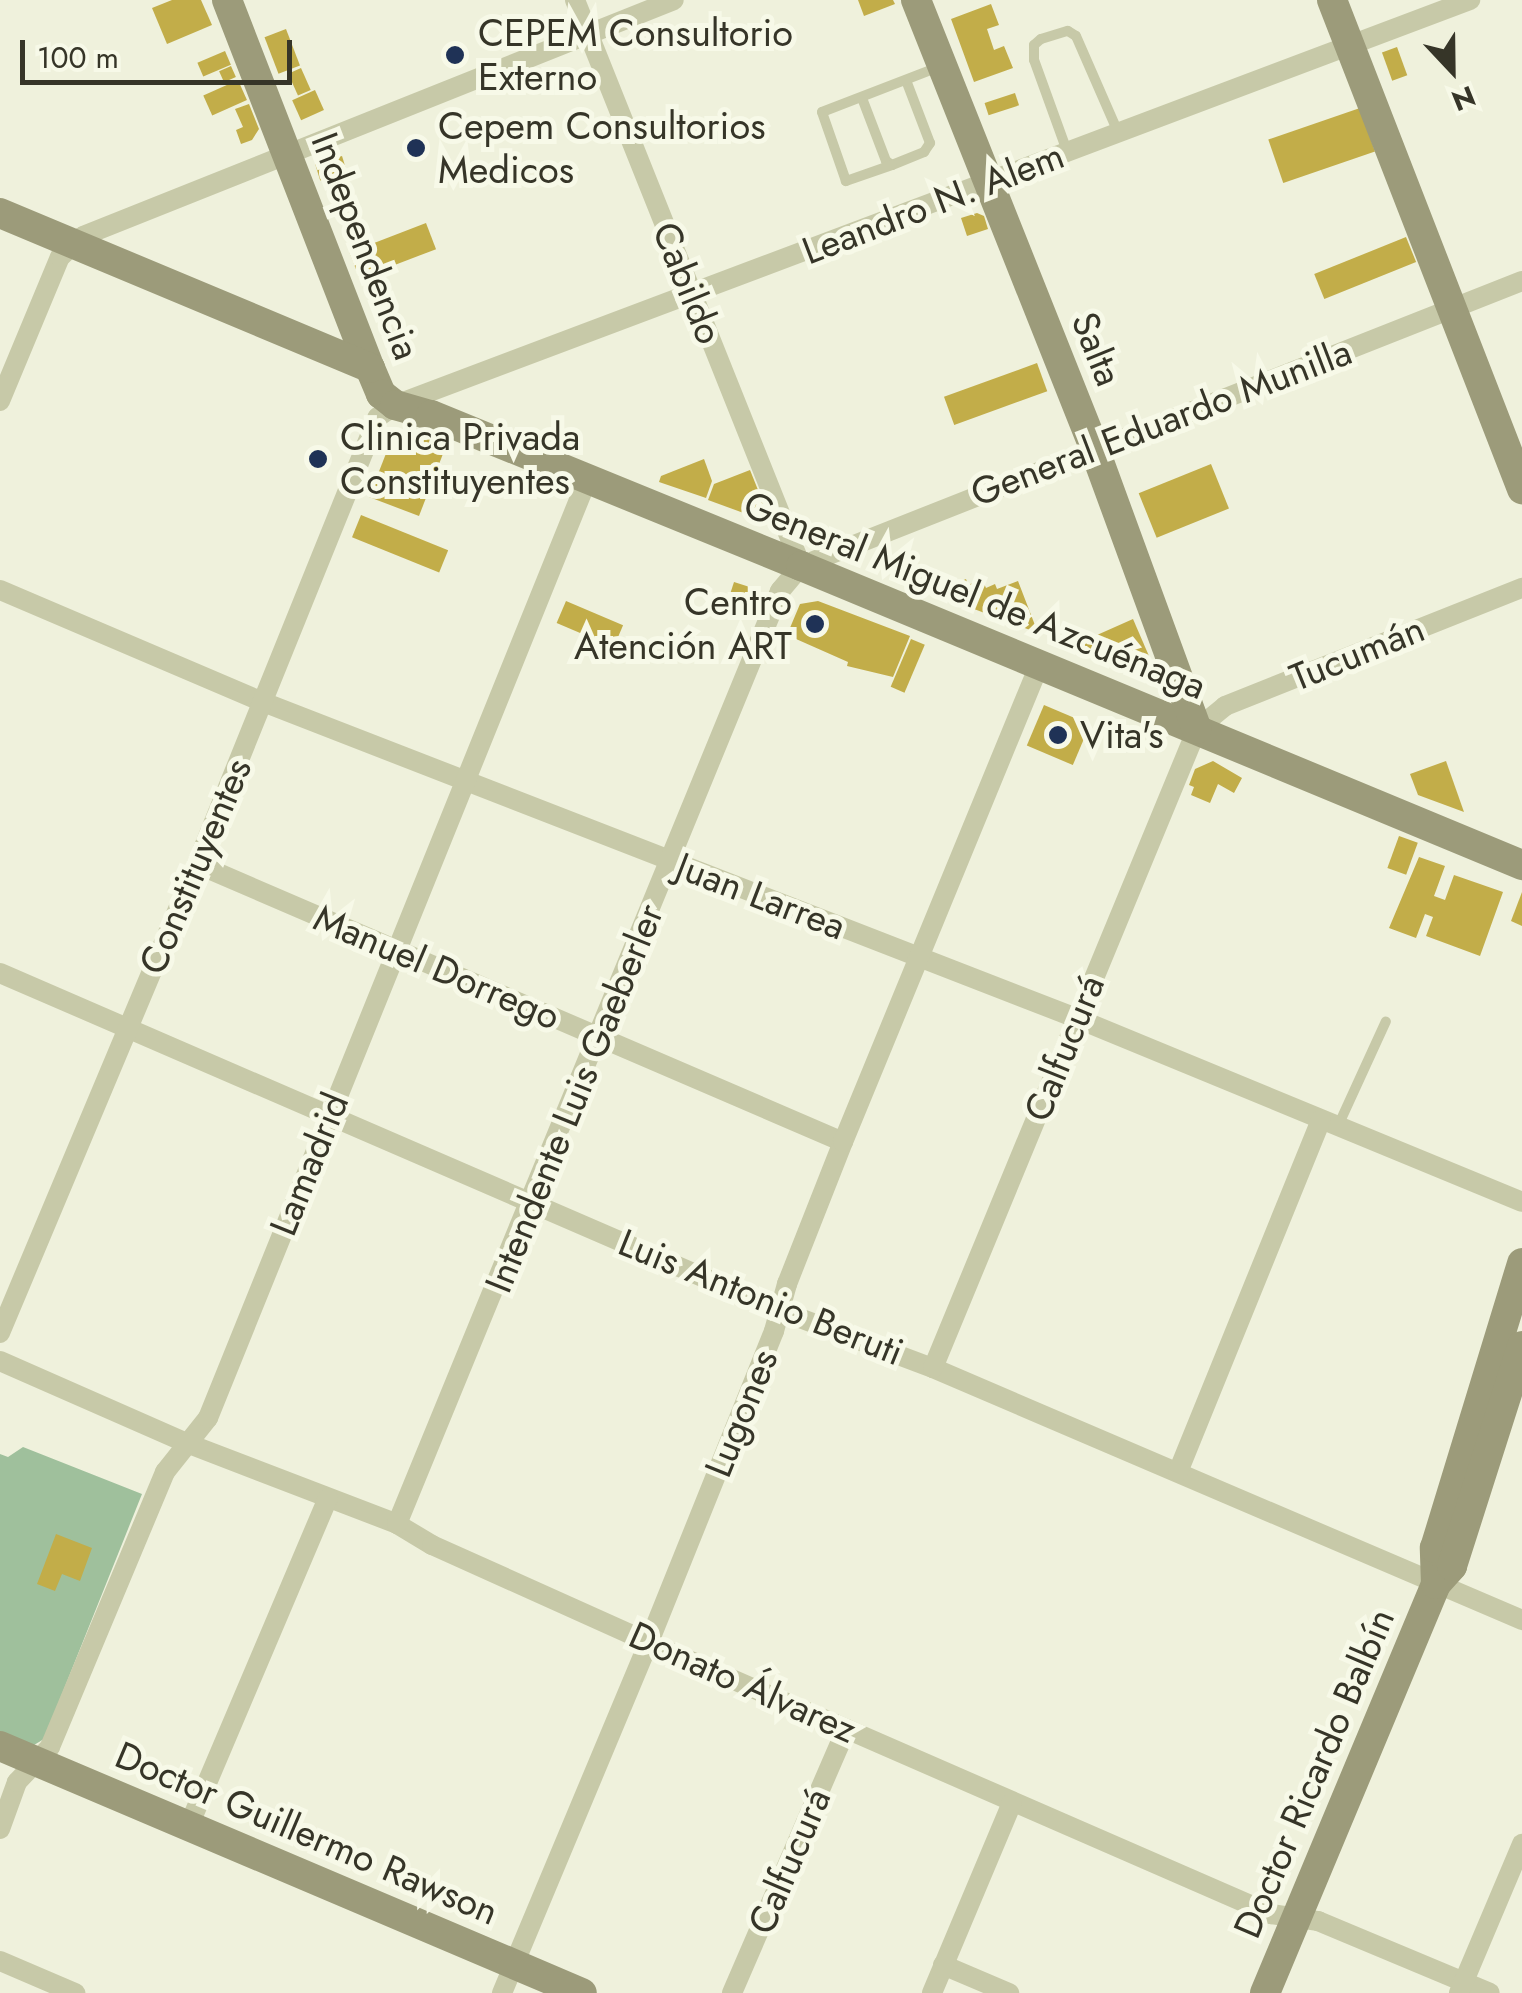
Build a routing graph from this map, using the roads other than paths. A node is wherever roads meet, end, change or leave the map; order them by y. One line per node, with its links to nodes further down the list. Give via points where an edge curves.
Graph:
1 (227, 0): 13 (street, Independencia)
2 (575, 0): 7 (street, Cabildo)
3 (674, 0): 7 (street)
4 (916, 0): 9 (street, Salta)
5 (1332, 0): 8 (street)
6 (1470, 0): 8 (street, Leandro N. Alem)
7 (588, 33): 13 (street); 20 (street, Cabildo)
8 (1350, 46): 12 (street, Leandro N. Alem); 21 (street)
9 (942, 66): 10 (lane); 16 (street, Salta)
10 (906, 80): 11 (lane); 15 (lane, via 930,146)
11 (862, 98): 15 (lane); 15 (lane, via 822,116 845,178)
12 (1118, 132): 14 (street, Leandro N. Alem); 14 (lane, via 1076,36 1068,30 1041,39 1034,60)
13 (286, 151): 18 (street); 22 (street, Independencia)
14 (1067, 151): 16 (street, Leandro N. Alem)
15 (892, 164)
16 (988, 182): 20 (street, Leandro N. Alem); 25 (street, Salta)
17 (0, 213): 18 (street)
18 (68, 245): 22 (street); 23 (street)
19 (1522, 281): 21 (street, General Eduardo Munilla)
20 (694, 296): 24 (street, Leandro N. Alem); 28 (street, Cabildo)
21 (1450, 309): 25 (street, General Eduardo Munilla); 27 (street)
22 (370, 368): 24 (street, Independencia)
23 (0, 401)
24 (395, 405): 26 (street, General Miguel de Azcuénaga); 32 (street, Constituyentes, via 378,417)
25 (1094, 448): 28 (street, General Eduardo Munilla); 33 (street, Salta)
26 (587, 480): 28 (street, General Miguel de Azcuénaga); 34 (street, Lamadrid)
27 (1522, 489)
28 (802, 566): 31 (street, General Miguel de Azcuénaga); 35 (street, Intendente Luis Gaeberler, via 780,591)
29 (1522, 588): 33 (street, Tucumán, via 1224,706)
30 (0, 590): 32 (street, Juan Larrea)
31 (1040, 663): 33 (street, General Miguel de Azcuénaga); 39 (street, Lugones)
32 (263, 702): 34 (street, Juan Larrea); 36 (street, Constituyentes)
33 (1197, 729): 37 (street, General Miguel de Azcuénaga); 41 (street, Calfucurá)
34 (468, 782): 35 (street, Juan Larrea); 38 (street, Lamadrid)
35 (672, 862): 39 (street, Juan Larrea); 44 (street, Intendente Luis Gaeberler)
36 (198, 864): 38 (street, Manuel Dorrego); 43 (street, Constituyentes)
37 (1522, 864)
38 (397, 950): 44 (street, Manuel Dorrego); 45 (street, Lamadrid)
39 (921, 957): 41 (street, Juan Larrea); 47 (street, Lugones)
40 (0, 973): 43 (street, Luis Antonio Beruti)
41 (1076, 1018): 46 (street, Juan Larrea); 55 (street, Calfucurá)
42 (1386, 1021): 46 (lane)
43 (127, 1026): 45 (street, Luis Antonio Beruti); 52 (street, Constituyentes)
44 (600, 1037): 47 (street, Manuel Dorrego); 48 (street, Intendente Luis Gaeberler)
45 (328, 1116): 48 (street, Luis Antonio Beruti); 56 (street, Lamadrid, via 208,1418)
46 (1330, 1124): 49 (street, Juan Larrea); 57 (street)
47 (843, 1142): 51 (street, Lugones)
48 (532, 1200): 51 (street, Luis Antonio Beruti); 59 (street, Intendente Luis Gaeberler)
49 (1522, 1202)
50 (1522, 1262): 60 (street, Doctor Ricardo Balbín, via 1435,1548)
51 (780, 1312): 55 (street, Luis Antonio Beruti); 62 (street, Lugones)
52 (0, 1333)
53 (1522, 1346): 60 (street, Doctor Ricardo Balbín, via 1452,1566)
54 (0, 1361): 56 (street, Donato Álvarez)
55 (933, 1368): 57 (street, Luis Antonio Beruti)
56 (188, 1444): 58 (street, Donato Álvarez); 65 (street, Lamadrid, via 165,1472 50,1747)
57 (1178, 1472): 60 (street, Luis Antonio Beruti)
58 (328, 1498): 59 (street, Donato Álvarez); 67 (street)
59 (398, 1524): 62 (street, Donato Álvarez)
60 (1436, 1584): 61 (street, Luis Antonio Beruti); 70 (street, Doctor Ricardo Balbín)
61 (1522, 1620)
62 (650, 1642): 63 (street, Donato Álvarez); 73 (street, Lugones)
63 (846, 1729): 66 (street, Donato Álvarez); 77 (street, Calfucurá)
64 (0, 1746): 65 (street, Doctor Guillermo Rawson)
65 (36, 1762): 67 (street, Doctor Guillermo Rawson); 68 (street, Lamadrid, via 17,1782)
66 (1012, 1804): 70 (street, Donato Álvarez, via 1271,1914); 72 (street)
67 (190, 1823): 73 (street, Doctor Guillermo Rawson)
68 (0, 1828)
69 (1522, 1844): 74 (street)
70 (1298, 1918): 74 (street, Donato Álvarez, via 1318,1921); 80 (street, Doctor Ricardo Balbín)
71 (0, 1962): 75 (street)
72 (944, 1965): 78 (street); 79 (street)
73 (508, 1979): 76 (street, Doctor Guillermo Rawson)
74 (1461, 1987): 81 (street, Donato Álvarez)
75 (76, 1993)
76 (582, 1993)
77 (732, 1993)
78 (932, 1993)
79 (1009, 1993)
80 (1265, 1993)
81 (1490, 1993)

